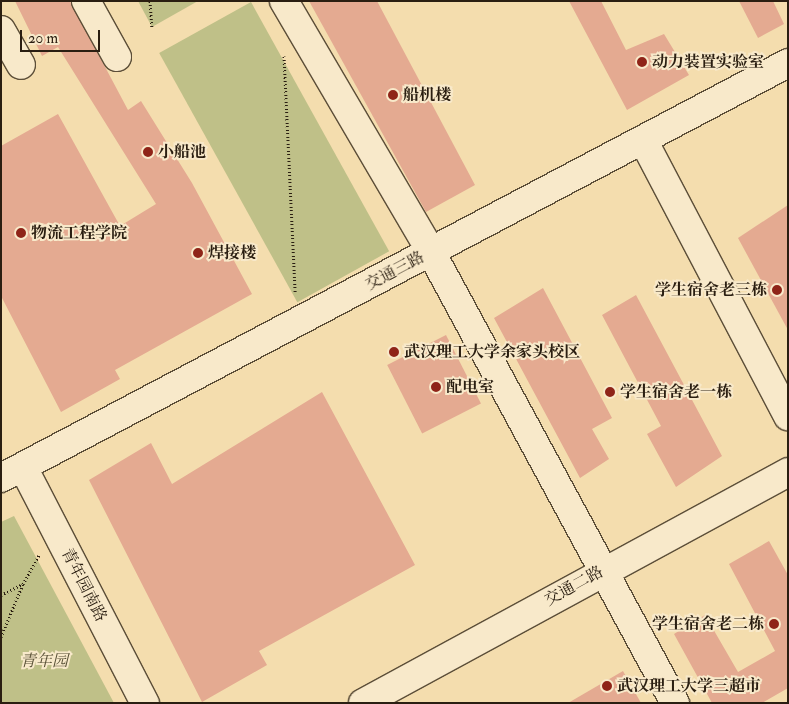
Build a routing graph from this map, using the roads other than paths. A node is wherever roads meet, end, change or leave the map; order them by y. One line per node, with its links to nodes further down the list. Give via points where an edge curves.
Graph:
1 (86, 1): 4 (lane)
2 (284, 1): 8 (lane)
3 (1, 30): 6 (lane)
4 (117, 57)
5 (788, 63): 7 (lane, 交通三路)
6 (21, 66)
7 (644, 140): 8 (lane, 交通三路); 9 (lane)
8 (431, 252): 11 (lane, 交通三路); 12 (lane)
9 (788, 416)
10 (788, 472): 12 (lane, 交通二路)
11 (12, 473): 13 (lane, 青年园南路, via 55,529)
12 (602, 571): 14 (lane, 交通二路); 15 (lane)
13 (145, 703)
14 (363, 703)
15 (675, 703)

